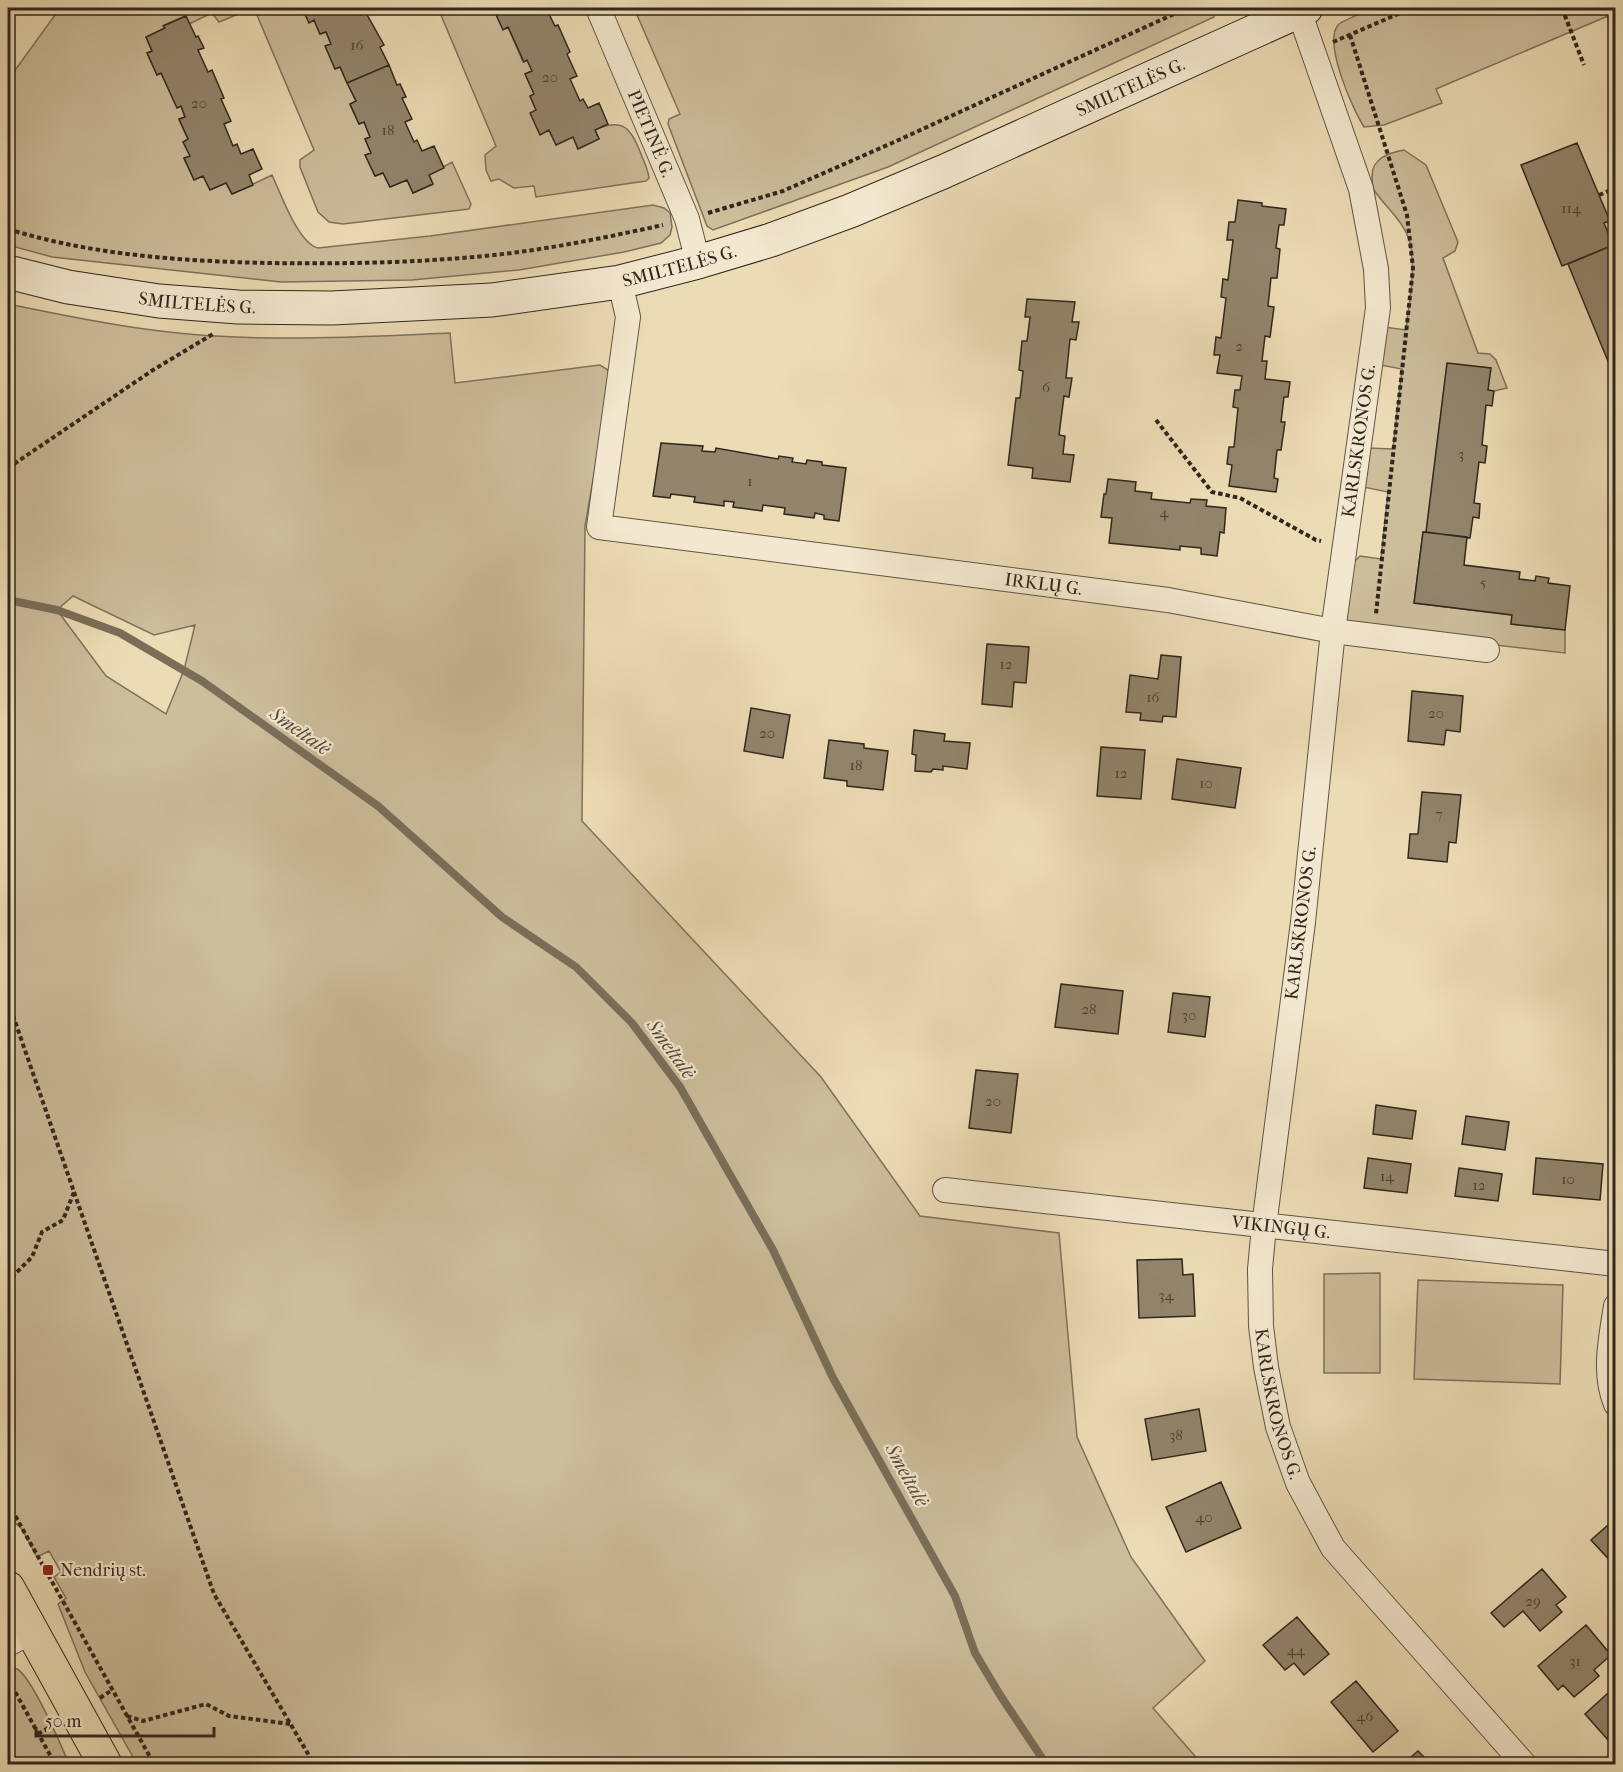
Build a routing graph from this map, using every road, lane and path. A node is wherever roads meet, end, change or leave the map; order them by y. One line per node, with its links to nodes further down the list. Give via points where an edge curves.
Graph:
1 (598, 8): 10 (street, PIETINĖ G.)
2 (1187, 8): 10 (path, via 783,190)
3 (1412, 8): 6 (path)
4 (1562, 8): 7 (path)
5 (1302, 9): 6 (street, KARLSKRONOS G.); 12 (street, SMILTELĖS G., via 850,211)
6 (1314, 51): 18 (street, KARLSKRONOS G., via 1361,189 1376,269 1378,308)
7 (1584, 65)
8 (1616, 188): 9 (path)
9 (1599, 195)
10 (687, 219): 11 (path, via 495,255 384,263 223,262 137,255 74,246); 12 (street, PIETINĖ G.)
11 (8, 229)
12 (698, 262): 14 (street, SMILTELĖS G.)
13 (8, 272): 15 (street, SMILTELĖS G., via 68,287 147,299)
14 (620, 282): 15 (street, SMILTELĖS G., via 503,299 427,304); 19 (street, IRKLŲ G., via 628,317 599,527 1168,600)
15 (238, 306): 17 (path, via 211,335)
16 (1156, 420): 18 (path, via 1212,492 1240,498 1316,540)
17 (8, 468)
18 (1345, 545): 19 (street, KARLSKRONOS G.)
19 (1333, 631): 20 (street, IRKLŲ G.); 24 (street, KARLSKRONOS G., via 1303,922)
20 (1487, 650)
21 (8, 1001): 23 (path)
22 (945, 1190): 24 (street, VIKINGŲ G.)
23 (74, 1192): 26 (path, via 63,1220 42,1232 32,1257); 34 (path, via 214,1594)
24 (1264, 1226): 25 (street, VIKINGŲ G.); 39 (street, KARLSKRONOS G., via 1260,1269 1266,1367 1278,1427 1298,1484 1333,1548)
25 (1616, 1264)
26 (8, 1281)
27 (1616, 1306): 28 (street, via 1609,1357 1611,1394)
28 (1616, 1404)
29 (8, 1503): 33 (path)
30 (8, 1588): 31 (main road)
31 (19, 1638): 36 (main road)
32 (8, 1679): 35 (path)
33 (127, 1716): 34 (path, via 143,1721 206,1704 229,1716); 37 (path)
34 (291, 1724): 38 (path)
35 (55, 1764)
36 (105, 1764)
37 (154, 1764)
38 (314, 1764)
39 (1524, 1764)

